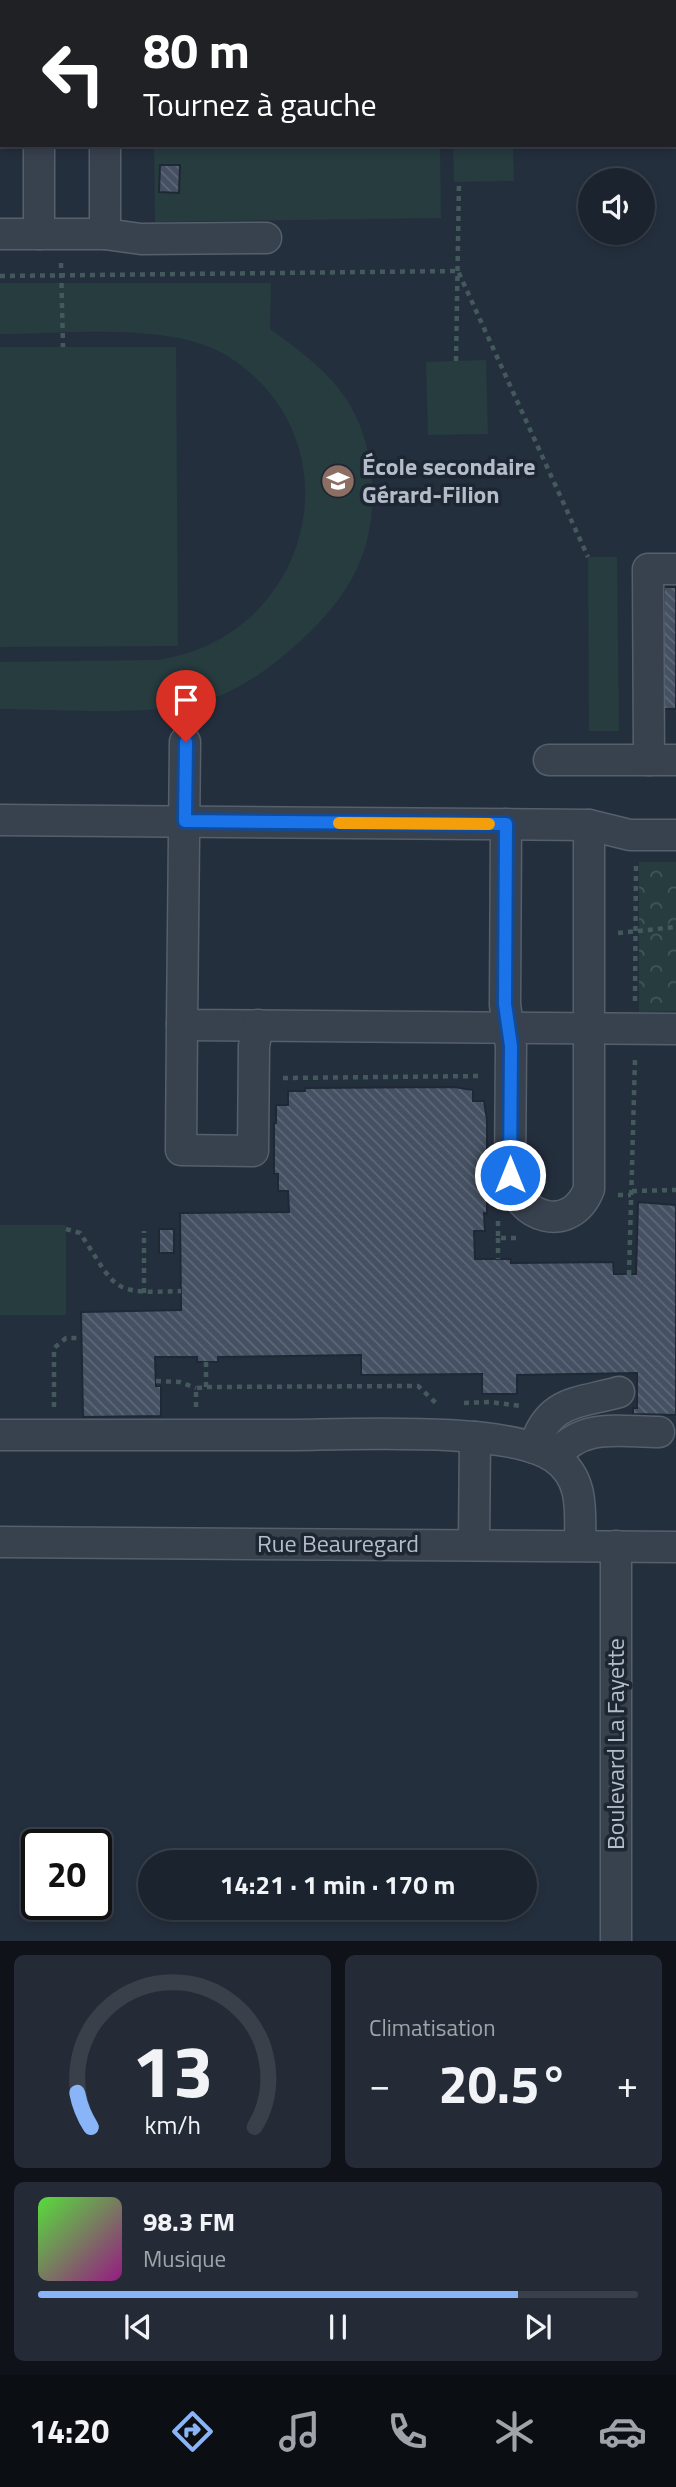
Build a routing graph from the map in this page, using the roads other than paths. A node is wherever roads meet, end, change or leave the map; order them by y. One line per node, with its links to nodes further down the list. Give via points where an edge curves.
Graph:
1 (38, 147): 7 (street)
2 (57, 147): 7 (street)
3 (105, 147): 5 (street)
4 (0, 234): 7 (street)
5 (105, 234): 6 (street, via 141,239); 7 (street)
6 (265, 238)
7 (53, 244)
8 (676, 569): 11 (street, via 648,569)
9 (186, 742): 14 (street)
10 (549, 760): 11 (street)
11 (662, 760)
12 (676, 815): 16 (street, via 630,816)
13 (0, 820): 14 (street)
14 (185, 821): 15 (street); 18 (street)
15 (506, 824): 16 (street); 20 (street)
16 (589, 825): 17 (street, via 630,835); 21 (street)
17 (676, 835)
18 (183, 1025): 19 (street); 19 (street, via 181,1150 253,1151)
19 (258, 1025): 20 (street)
20 (508, 1026): 21 (street); 21 (street, via 512,1186 531,1210 558,1216 578,1208 589,1189)
21 (589, 1028): 22 (street)
22 (676, 1029)
23 (619, 1392): 27 (street, via 551,1413 539,1431)
24 (659, 1432): 27 (street, via 586,1433)
25 (0, 1434): 26 (street)
26 (475, 1437): 27 (street); 29 (street)
27 (544, 1453): 30 (street, via 569,1471 578,1487)
28 (0, 1542): 29 (street, Rue Beauregard)
29 (474, 1545): 30 (street, Rue Beauregard)
30 (580, 1545): 31 (street, Rue Beauregard)
31 (616, 1546): 32 (street, Rue Beauregard); 33 (street, Boulevard La Fayette)
32 (676, 1547)
33 (616, 1941)

